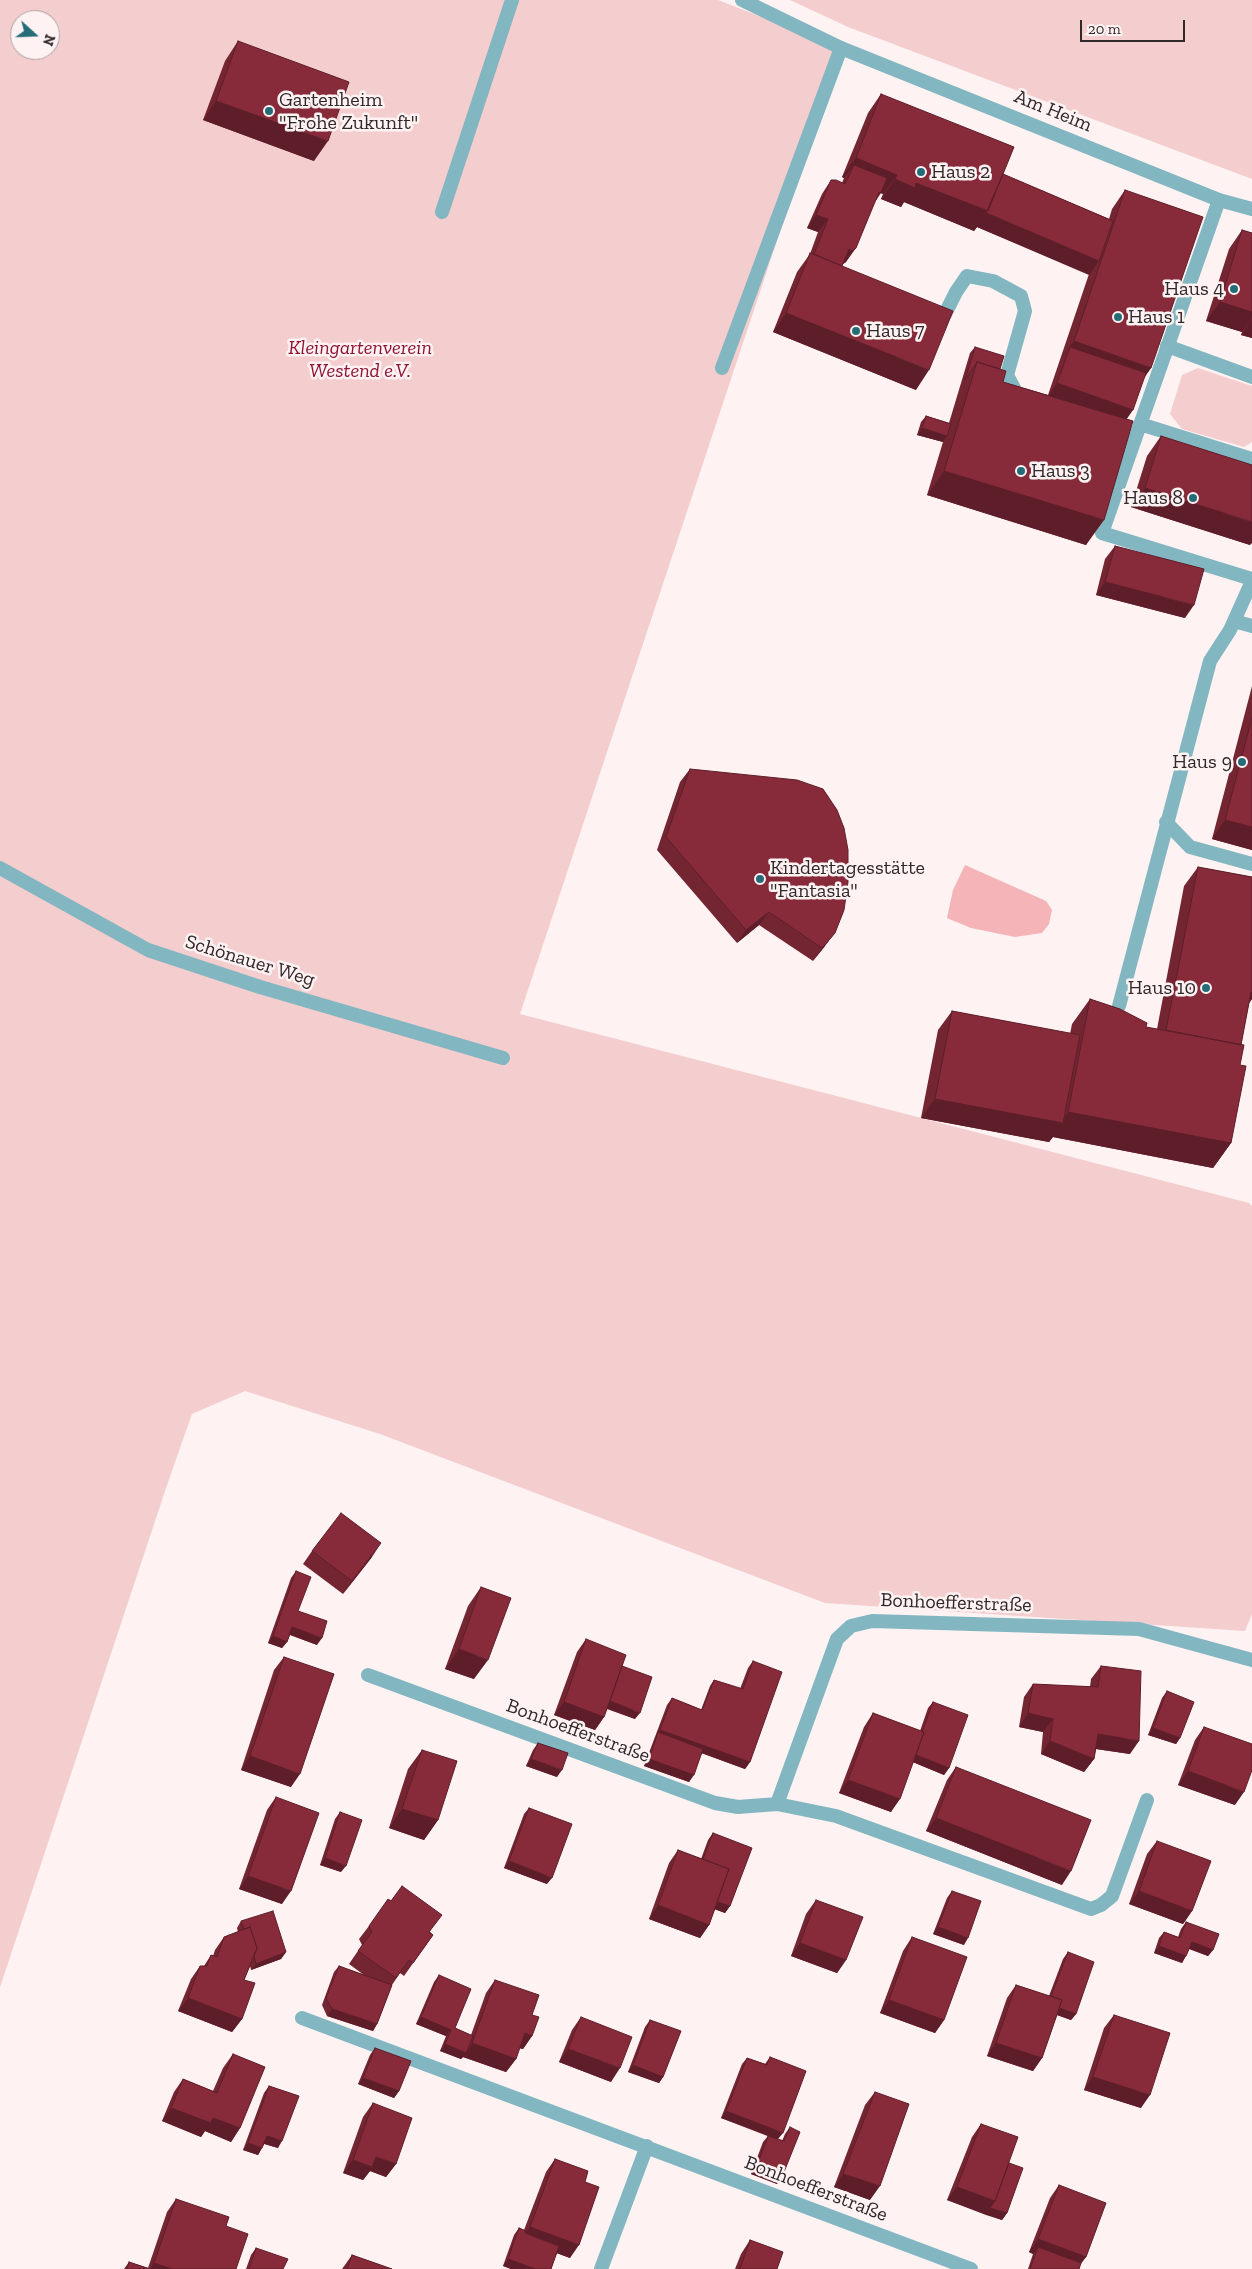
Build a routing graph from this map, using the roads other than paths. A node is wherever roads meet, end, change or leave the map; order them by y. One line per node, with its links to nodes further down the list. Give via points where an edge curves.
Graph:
1 (512, 0): 6 (street)
2 (742, 0): 3 (street, Am Heim)
3 (841, 48): 4 (street, Am Heim); 9 (street)
4 (1219, 200): 5 (street, Am Heim); 8 (street)
5 (1252, 209)
6 (442, 212)
7 (945, 314): 11 (street, via 967,276 993,281 1021,296 1025,312 1007,375 1017,398)
8 (1167, 346): 10 (street); 12 (street)
9 (722, 368)
10 (1252, 377)
11 (1035, 404)
12 (1140, 424): 13 (street); 14 (street, via 1130,439 1102,534)
13 (1252, 459)
14 (1252, 580): 15 (street)
15 (1234, 621): 16 (street); 17 (street, via 1210,661)
16 (1252, 626)
17 (1166, 822): 18 (street, via 1190,847); 20 (street)
18 (1252, 864)
19 (0, 868): 21 (street, Schönauer Weg, via 148,950)
20 (1119, 1006)
21 (503, 1058)
22 (1252, 1660): 25 (street, Bonhoefferstraße, via 1139,1628 872,1620 851,1626 837,1638)
23 (368, 1675): 25 (street, Bonhoefferstraße, via 715,1803 738,1806)
24 (1147, 1800): 25 (street, Bonhoefferstraße, via 1112,1896 1091,1909 836,1816)
25 (777, 1804)
26 (302, 2018): 27 (street, Bonhoefferstraße)
27 (647, 2146): 28 (street); 29 (street, Bonhoefferstraße)
28 (601, 2269)
29 (971, 2269)

